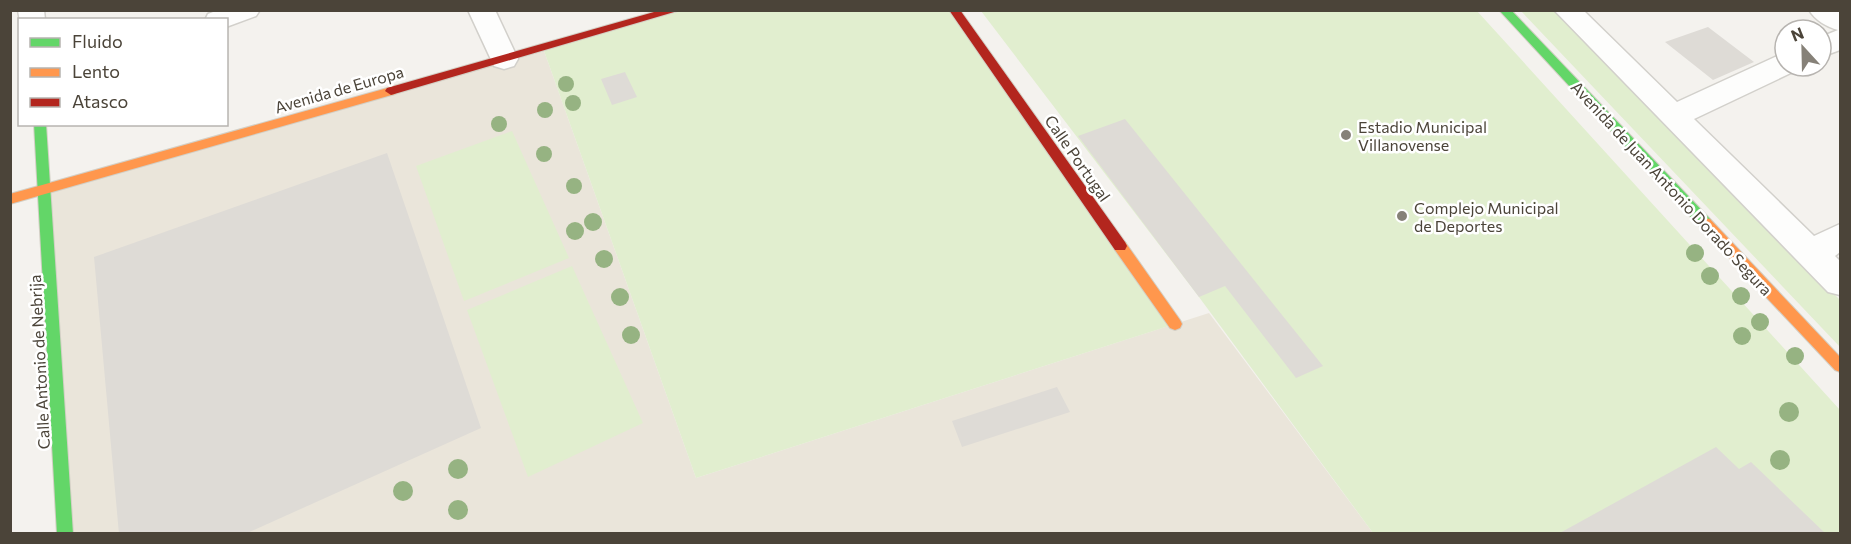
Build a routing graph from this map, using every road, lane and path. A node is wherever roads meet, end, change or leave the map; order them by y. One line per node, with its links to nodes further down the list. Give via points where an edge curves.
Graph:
1 (248, 10): 8 (street)
2 (481, 10): 10 (street)
3 (676, 10): 10 (street, Avenida de Europa)
4 (954, 10): 19 (street, Calle Portugal)
5 (1504, 10): 20 (street, Avenida de Juan Antonio Dorado Segura)
6 (1822, 10): 9 (street)
7 (1577, 13): 12 (street)
8 (224, 18)
9 (1840, 22)
10 (504, 59): 14 (street, Avenida de Europa)
11 (1773, 70): 12 (street)
12 (1674, 116): 17 (street)
13 (40, 126): 14 (street, Calle Antonio de Nebrija)
14 (45, 189): 15 (street, Avenida de Europa); 21 (street, Calle Antonio de Nebrija)
15 (10, 199)
16 (1840, 237): 17 (street)
17 (1812, 253): 18 (street)
18 (1840, 282)
19 (1176, 324)
20 (1840, 366)
21 (65, 534)

